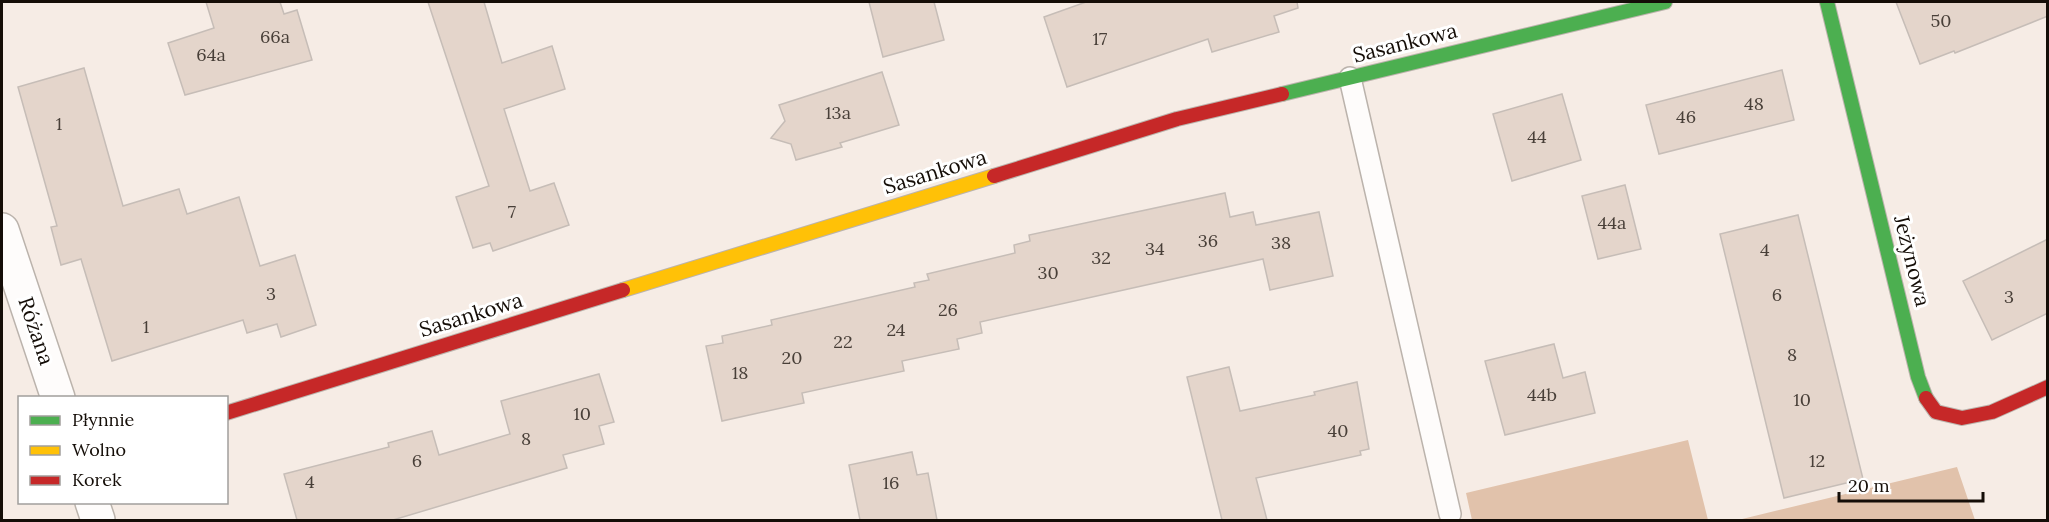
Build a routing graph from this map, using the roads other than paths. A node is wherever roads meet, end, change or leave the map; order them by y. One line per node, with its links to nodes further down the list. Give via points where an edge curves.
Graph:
1 (1665, 2): 3 (street, Sasankowa)
2 (1827, 2): 5 (street, Jeżynowa, via 1918,377 1927,400 1936,412 1962,418 1992,412)
3 (1350, 78): 7 (street, Sasankowa, via 1166,123); 9 (lane)
4 (2, 230): 6 (street, Różana)
5 (2048, 387)
6 (57, 396)
7 (228, 412)
8 (93, 504): 10 (street)
9 (1449, 514)
10 (98, 520)

